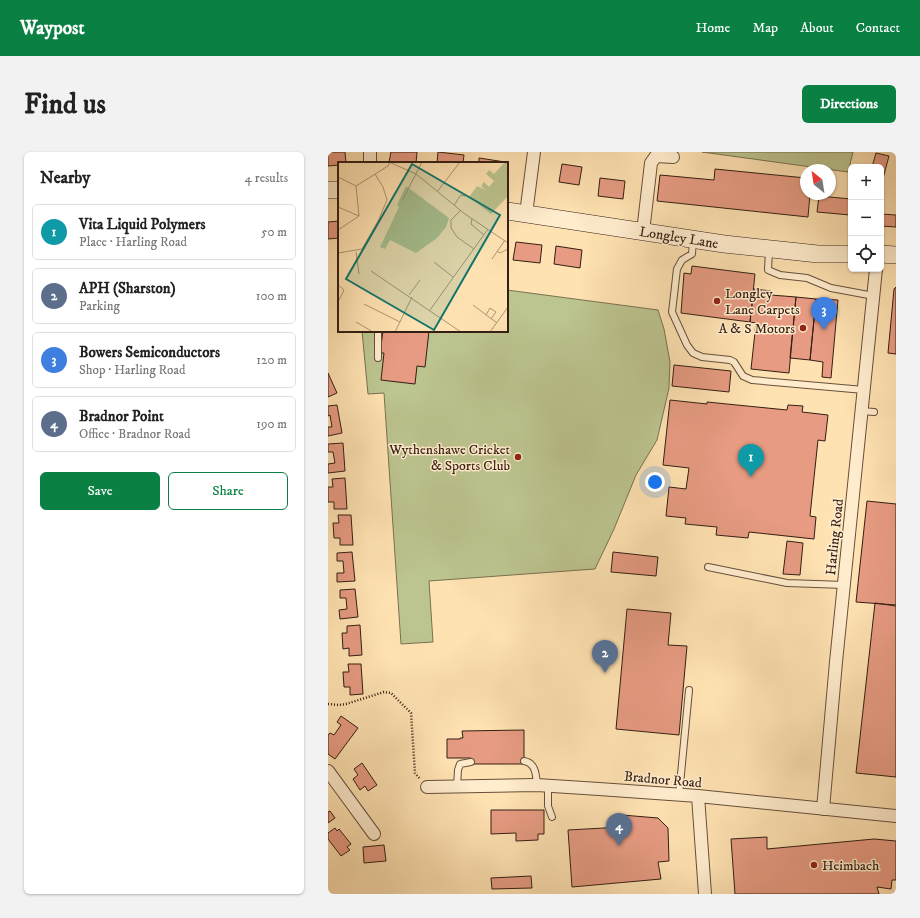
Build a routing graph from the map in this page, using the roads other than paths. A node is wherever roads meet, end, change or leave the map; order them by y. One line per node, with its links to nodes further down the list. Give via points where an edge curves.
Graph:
1 (534, 152): 4 (street)
2 (673, 157): 5 (street, via 656,156 651,163)
3 (508, 211): 4 (street, Longley Lane)
4 (526, 214): 5 (street, Longley Lane)
5 (642, 232): 6 (street, Longley Lane)
6 (694, 239): 7 (street, Longley Lane); 15 (lane, via 692,254 682,260 677,269 672,312 687,346 693,353 730,360 743,376 752,380)
7 (770, 249): 8 (street, Longley Lane); 12 (lane, via 768,270 780,275 807,278 831,288)
8 (848, 254)
9 (884, 254): 10 (street)
10 (896, 255)
11 (876, 272): 12 (street, Harling Road)
12 (874, 296): 15 (street, Harling Road)
13 (378, 332): 14 (lane)
14 (378, 358)
15 (864, 390): 16 (street, Harling Road)
16 (862, 410): 17 (lane); 19 (street, Harling Road)
17 (874, 412)
18 (708, 567): 19 (lane, via 787,583)
19 (844, 585): 29 (street, Harling Road)
20 (689, 690): 27 (lane)
21 (524, 761): 24 (lane, via 529,762 534,768)
22 (471, 762): 25 (lane, via 460,764)
23 (328, 771): 32 (street)
24 (542, 785): 25 (street, Bradnor Road); 27 (street, Bradnor Road); 31 (lane)
25 (457, 786): 26 (street, Bradnor Road)
26 (428, 787)
27 (679, 795): 28 (street, Bradnor Road)
28 (698, 796): 29 (street, Bradnor Road); 33 (street)
29 (823, 809): 30 (street, Bradnor Road)
30 (896, 816)
31 (552, 817)
32 (374, 834)
33 (705, 894)

